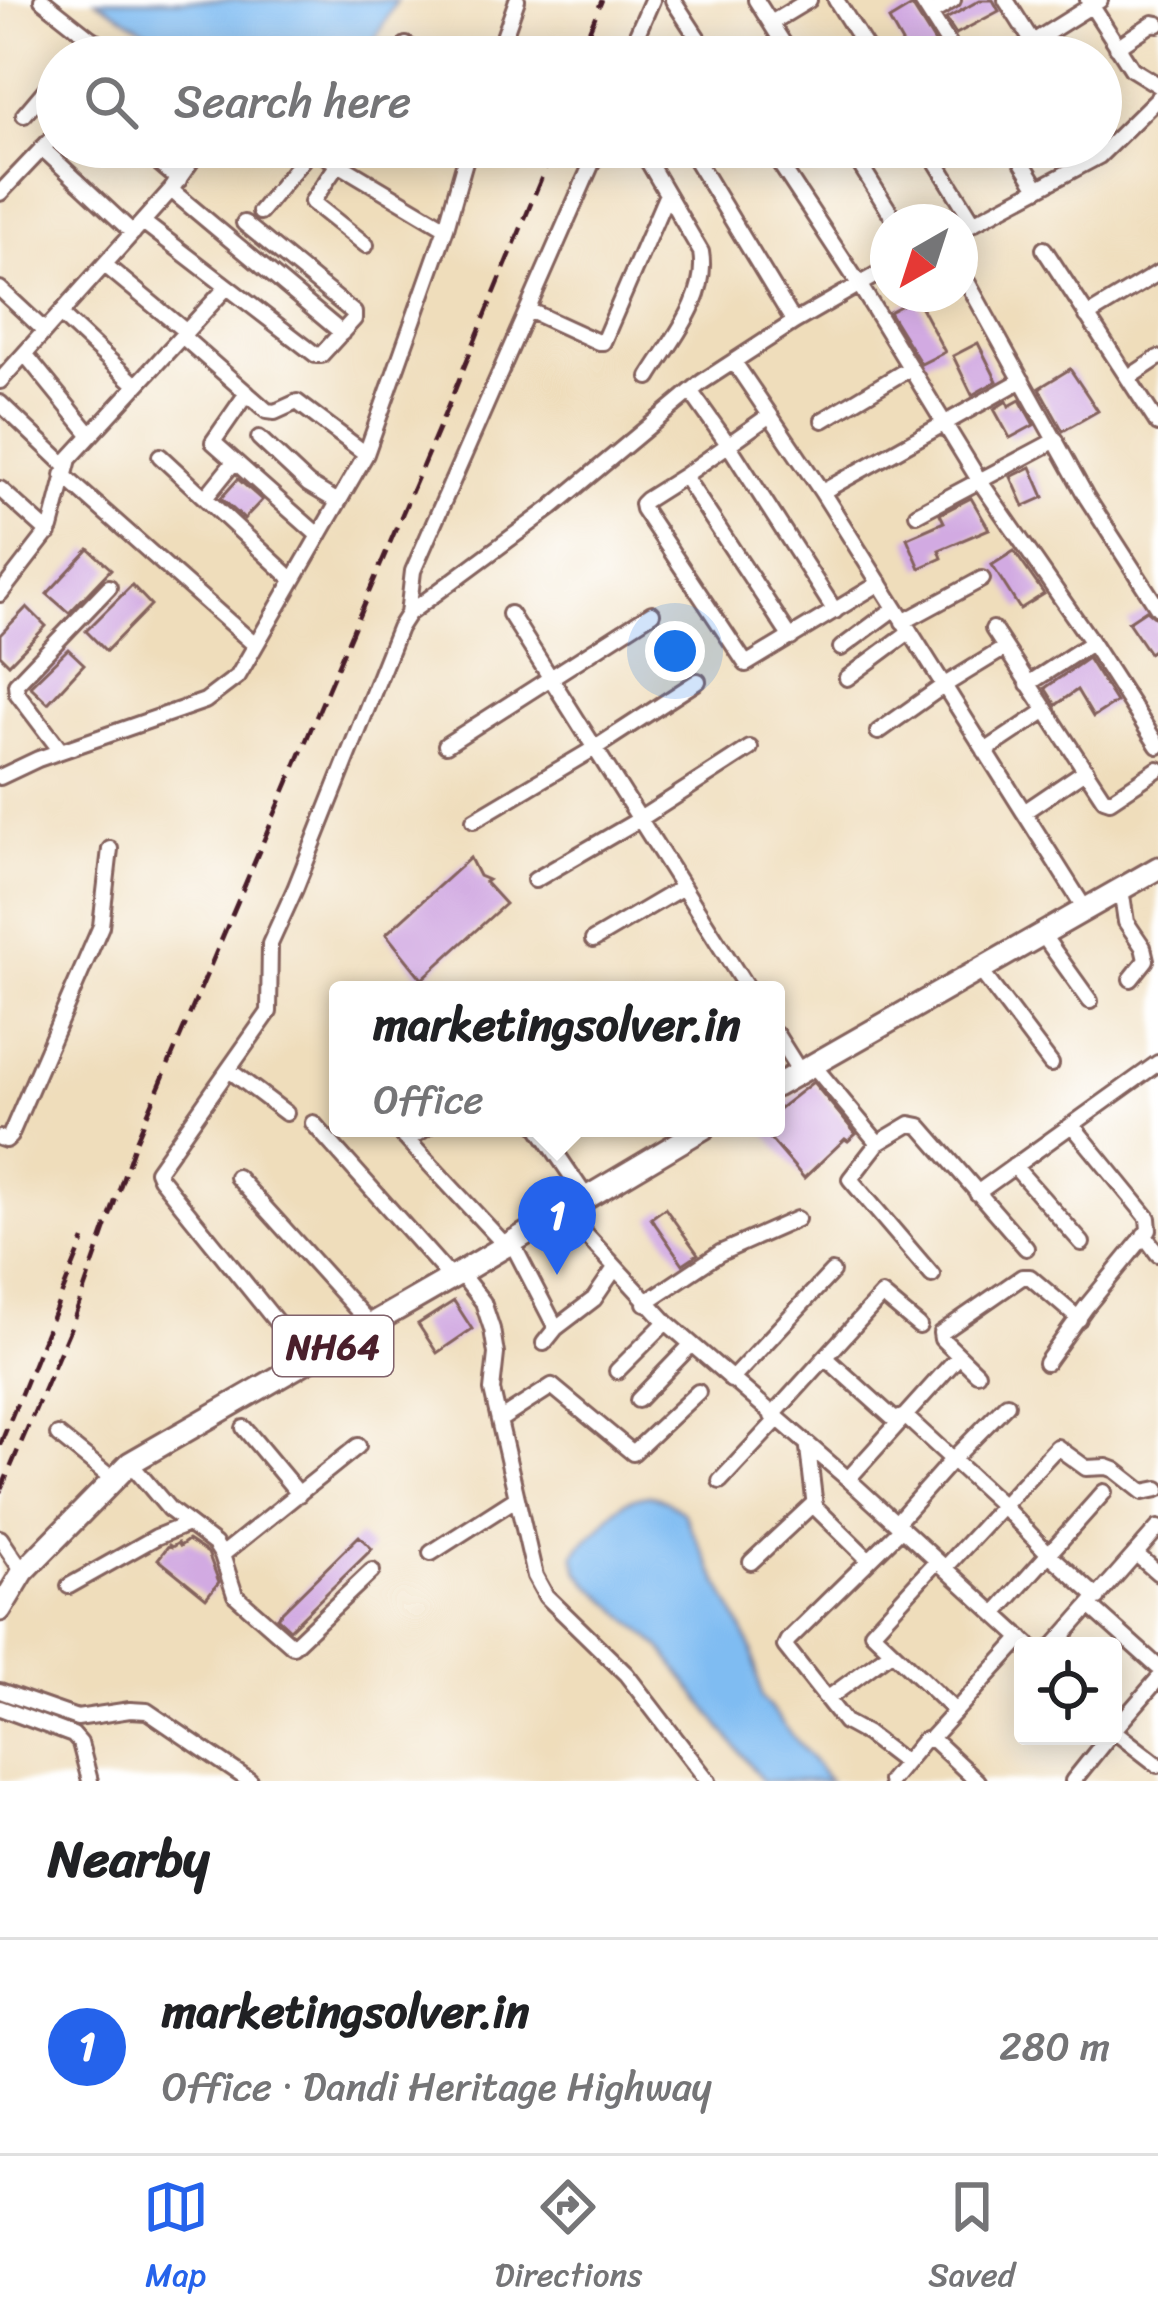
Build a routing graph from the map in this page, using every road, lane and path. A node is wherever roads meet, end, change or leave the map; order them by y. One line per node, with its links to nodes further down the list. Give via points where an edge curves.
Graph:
1 (42, 0): 15 (street)
2 (652, 0): 17 (street)
3 (673, 0): 18 (street)
4 (756, 0): 13 (street)
5 (809, 0): 13 (street)
6 (836, 0): 20 (street)
7 (921, 0): 12 (street)
8 (953, 0): 12 (street)
9 (1006, 0): 22 (street)
10 (511, 2): 16 (street)
11 (1093, 2): 23 (street); 24 (street)
12 (930, 14): 21 (street)
13 (771, 23): 19 (street)
14 (1158, 24): 25 (street)
15 (87, 36)
16 (502, 36)
17 (637, 36)
18 (696, 36)
19 (779, 36)
20 (857, 36)
21 (944, 36)
22 (1029, 36)
23 (1042, 36)
24 (1111, 36)
25 (1122, 44)
26 (1122, 54): 27 (street)
27 (1158, 85)
28 (1158, 98): 31 (street)
29 (36, 101): 30 (street)
30 (24, 115)
31 (1122, 133)
32 (36, 154): 50 (street)
33 (66, 168): 57 (street)
34 (159, 168): 48 (street)
35 (187, 168): 48 (street)
36 (295, 168): 54 (street)
37 (335, 168): 59 (street, via 312,202)
38 (345, 168): 58 (street)
39 (463, 168): 58 (street)
40 (590, 168): 68 (street)
41 (652, 168): 51 (street)
42 (701, 168): 71 (street)
43 (783, 168): 64 (street)
44 (862, 168): 52 (street)
45 (938, 168): 53 (street)
46 (1026, 168): 49 (street)
47 (1076, 168): 49 (street)
48 (175, 185): 57 (street); 73 (street)
49 (1038, 188): 55 (street)
50 (0, 193)
51 (667, 194): 68 (street, via 603,342); 79 (street, via 701,252 702,286)
52 (885, 204)
53 (956, 204)
54 (260, 212)
55 (978, 220)
56 (244, 223): 73 (street, via 354,313)
57 (138, 227): 61 (street); 65 (street)
58 (446, 228): 95 (street)
59 (366, 244)
60 (1044, 249): 70 (street)
61 (105, 265): 69 (street); 74 (street)
62 (1158, 273): 70 (street)
63 (870, 278): 64 (street)
64 (859, 284): 71 (street); 78 (street)
65 (227, 287): 73 (street, via 316,355); 74 (street)
66 (0, 289): 72 (street)
67 (978, 301): 81 (street)
68 (528, 310): 117 (street, via 413,571)
69 (60, 314): 72 (street); 83 (street)
70 (1088, 316): 80 (street)
71 (794, 322): 77 (street)
72 (45, 332): 75 (street)
73 (342, 333)
74 (184, 334): 83 (street); 84 (street)
75 (25, 354): 82 (street); 91 (street)
76 (1158, 358): 80 (street)
77 (734, 362): 85 (street); 87 (street)
78 (910, 368): 88 (street); 90 (street)
79 (649, 377)
80 (1128, 378): 89 (street)
81 (1022, 380): 90 (street); 93 (street)
82 (0, 382)
83 (136, 385): 91 (street)
84 (247, 392): 95 (street, via 271,412 297,402); 97 (street, via 213,437)
85 (691, 392): 94 (street); 117 (street)
86 (0, 403): 98 (street)
87 (770, 415): 94 (street); 102 (street)
88 (823, 420)
89 (1158, 424)
90 (945, 425): 100 (street); 102 (street)
91 (90, 434): 98 (street)
92 (260, 438): 104 (street)
93 (1056, 440): 100 (street); 114 (street)
94 (728, 443): 99 (street); 115 (street)
95 (366, 454): 104 (street)
96 (160, 457): 103 (street)
97 (234, 462): 103 (street); 107 (street)
98 (64, 470): 106 (street); 123 (street)
99 (684, 476): 121 (street); 121 (street, via 643,509 744,662)
100 (979, 480): 105 (street); 122 (street)
101 (0, 489): 106 (street)
102 (822, 492): 110 (street)
103 (205, 498): 108 (street)
104 (338, 502): 107 (street)
105 (917, 514)
106 (49, 533): 112 (street)
107 (318, 535): 108 (street)
108 (292, 578): 123 (street)
109 (982, 579): 119 (street)
110 (880, 583): 113 (street); 115 (street)
111 (109, 587): 137 (street, via 16,684)
112 (0, 594)
113 (895, 608): 119 (street); 124 (street)
114 (1158, 608)
115 (835, 611): 121 (street)
116 (652, 613): 126 (street)
117 (408, 614): 161 (street, via 270,944 269,1012)
118 (510, 614): 126 (street)
119 (906, 627): 127 (street); 130 (street)
120 (993, 629): 125 (street)
121 (791, 638)
122 (1091, 643): 129 (street); 134 (street)
123 (255, 645): 137 (street, via 238,676 205,701)
124 (841, 648)
125 (1005, 648): 129 (street); 130 (street)
126 (550, 676): 133 (street); 135 (street)
127 (847, 678)
128 (698, 681): 135 (street)
129 (1028, 684): 131 (street)
130 (944, 686): 132 (street); 138 (street)
131 (1045, 711): 138 (street); 140 (street)
132 (878, 732)
133 (446, 745)
134 (1158, 746)
135 (595, 748): 143 (street); 144 (street)
136 (750, 748): 143 (street)
137 (61, 751): 141 (street)
138 (985, 751): 142 (street)
139 (1158, 769): 140 (street, via 1107,802)
140 (1086, 770): 142 (street)
141 (0, 777)
142 (1024, 812): 150 (street)
143 (640, 819): 147 (street); 148 (street)
144 (474, 820)
145 (110, 849): 169 (street, via 100,926 10,1136)
146 (1158, 868): 149 (highway)
147 (535, 880)
148 (683, 887): 152 (street); 155 (street)
149 (1121, 889): 150 (highway); 154 (street, via 1126,922 1146,959)
150 (1085, 909): 151 (highway)
151 (1042, 934): 153 (highway); 156 (street)
152 (593, 940)
153 (980, 970): 159 (street); 160 (highway)
154 (1130, 979)
155 (742, 981)
156 (1090, 1001)
157 (785, 1044): 160 (street)
158 (1158, 1063): 165 (street)
159 (1052, 1064)
160 (807, 1068): 162 (highway); 170 (street)
161 (229, 1070): 163 (street); 197 (street, via 158,1171)
162 (785, 1081)
163 (286, 1113)
164 (314, 1123): 186 (street)
165 (1072, 1125): 171 (street); 176 (street)
166 (404, 1137): 179 (street)
167 (545, 1137): 174 (street)
168 (689, 1137): 174 (highway, NH64)
169 (0, 1138)
170 (878, 1143): 173 (street, via 915,1124); 185 (street, via 850,1179)
171 (1014, 1166): 173 (street); 180 (street)
172 (237, 1177): 190 (street)
173 (977, 1192): 181 (street)
174 (586, 1197): 175 (highway, NH64)
175 (563, 1210): 179 (highway, NH64); 183 (street)
176 (1153, 1213): 178 (street)
177 (797, 1219): 187 (street, via 720,1253)
178 (1144, 1235): 182 (street); 188 (street)
179 (508, 1243): 186 (highway, NH64); 192 (street)
180 (1082, 1243)
181 (1026, 1248)
182 (1158, 1254)
183 (615, 1268): 187 (street); 192 (street, via 593,1299)
184 (832, 1271): 201 (street)
185 (932, 1275)
186 (456, 1276): 190 (highway, NH64); 207 (street, via 483,1302 492,1329 492,1390)
187 (645, 1303): 189 (street)
188 (1079, 1319): 195 (street, via 1026,1275 941,1333); 198 (street)
189 (666, 1322): 194 (street); 199 (street)
190 (371, 1324): 197 (highway, NH64)
191 (919, 1325): 196 (street, via 882,1294)
192 (556, 1328): 193 (street)
193 (544, 1343)
194 (691, 1345): 201 (street); 203 (street)
195 (958, 1356): 200 (street); 205 (street)
196 (826, 1358): 205 (street, via 895,1420); 206 (street)
197 (308, 1361): 213 (highway, NH64)
198 (1046, 1364)
199 (617, 1371)
200 (977, 1373)
201 (731, 1380): 206 (street)
202 (698, 1392): 207 (street, via 633,1453 552,1386)
203 (638, 1400)
204 (1007, 1404): 212 (street)
205 (905, 1416): 212 (street); 214 (street)
206 (774, 1418): 211 (street); 215 (street)
207 (501, 1420): 219 (street)
208 (244, 1428): 218 (street)
209 (58, 1435): 213 (street)
210 (358, 1446): 218 (street)
211 (808, 1448): 214 (street); 220 (street)
212 (952, 1460): 221 (street); 223 (street)
213 (122, 1471): 222 (street); 234 (highway, NH64)
214 (848, 1479): 223 (street)
215 (720, 1480)
216 (1158, 1489): 221 (street, via 1143,1492 1057,1447)
217 (1104, 1492): 227 (street)
218 (298, 1494): 229 (street)
219 (518, 1498): 226 (street); 258 (street, via 546,1596 626,1674)
220 (814, 1503): 230 (street); 231 (street)
221 (1003, 1506): 227 (street); 232 (street)
222 (188, 1524): 229 (street); 236 (street)
223 (899, 1526): 230 (street); 232 (street)
224 (1158, 1528): 228 (street)
225 (0, 1538): 234 (street)
226 (431, 1553)
227 (1048, 1553): 237 (street); 239 (street)
228 (1136, 1553): 235 (street); 237 (street)
229 (222, 1556): 233 (street, via 235,1595 292,1646)
230 (869, 1560): 247 (street, via 785,1646)
231 (751, 1562)
232 (941, 1564): 239 (street); 242 (street, via 873,1629)
233 (372, 1571)
234 (23, 1572): 238 (highway, NH64)
235 (1158, 1573)
236 (69, 1586)
237 (1094, 1602): 241 (street); 244 (street)
238 (0, 1610)
239 (995, 1614): 240 (street)
240 (1020, 1637)
241 (1062, 1637)
242 (891, 1652): 247 (street); 249 (street)
243 (1014, 1654): 249 (street)
244 (1158, 1667)
245 (1158, 1679): 250 (street)
246 (0, 1691): 257 (street, via 77,1718 148,1711)
247 (826, 1699): 254 (street)
248 (0, 1708): 256 (street, via 78,1738)
249 (955, 1712): 252 (street)
250 (1122, 1719)
251 (1122, 1736): 255 (street)
252 (931, 1738): 254 (street); 260 (street)
253 (1101, 1745): 261 (street)
254 (905, 1763): 259 (street)
255 (1158, 1766)
256 (90, 1781)
257 (250, 1781)
258 (708, 1781)
259 (890, 1781)
260 (977, 1781)
261 (1073, 1781)

